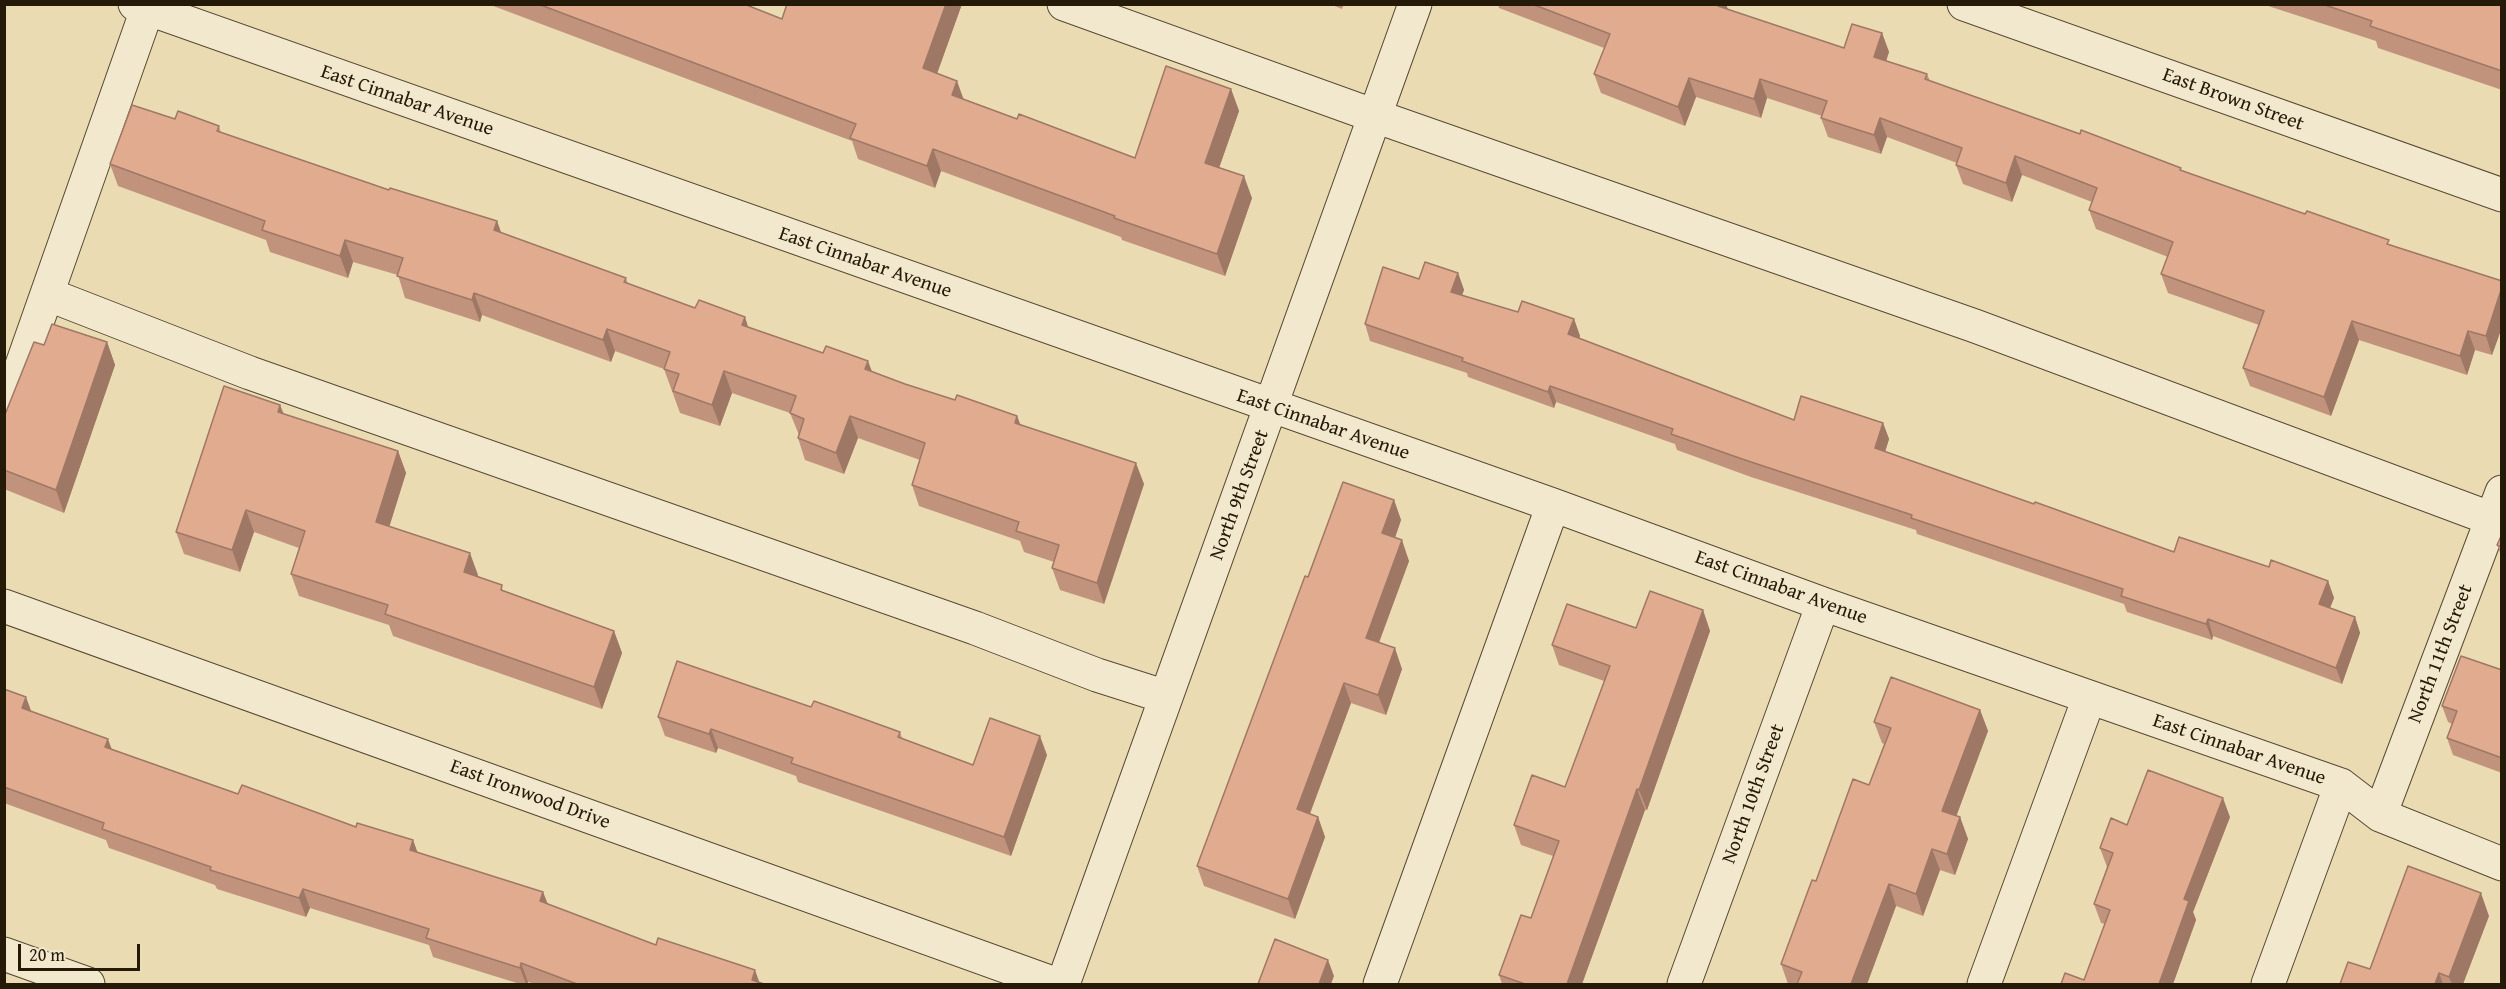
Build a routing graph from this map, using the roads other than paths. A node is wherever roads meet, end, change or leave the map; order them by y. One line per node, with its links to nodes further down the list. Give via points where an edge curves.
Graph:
1 (1064, 4): 5 (street)
2 (1415, 4): 5 (street, North 9th Street)
3 (1964, 4): 6 (street, East Brown Street)
4 (144, 6): 7 (street); 8 (street, East Cinnabar Avenue)
5 (1375, 117): 8 (street, North 9th Street); 11 (street)
6 (2502, 195)
7 (47, 294): 9 (street); 14 (street, via 250,373)
8 (1272, 407): 10 (street, East Cinnabar Avenue); 14 (street, North 9th Street)
9 (4, 416)
10 (1553, 506): 12 (street, East Cinnabar Avenue); 23 (street)
11 (2497, 506): 17 (street, North 11th Street)
12 (1823, 604): 15 (street, East Cinnabar Avenue); 24 (street, North 10th Street)
13 (4, 606): 21 (street, East Ironwood Drive)
14 (1166, 697): 22 (street, North 9th Street)
15 (2089, 698): 16 (street, East Cinnabar Avenue); 25 (street)
16 (2341, 785): 17 (street, East Cinnabar Avenue); 26 (street)
17 (2380, 815): 18 (street, East Cinnabar Avenue)
18 (2502, 864)
19 (4, 954): 20 (street)
20 (88, 984)
21 (1055, 984)
22 (1063, 984)
23 (1380, 984)
24 (1684, 984)
25 (1984, 984)
26 (2268, 984)

